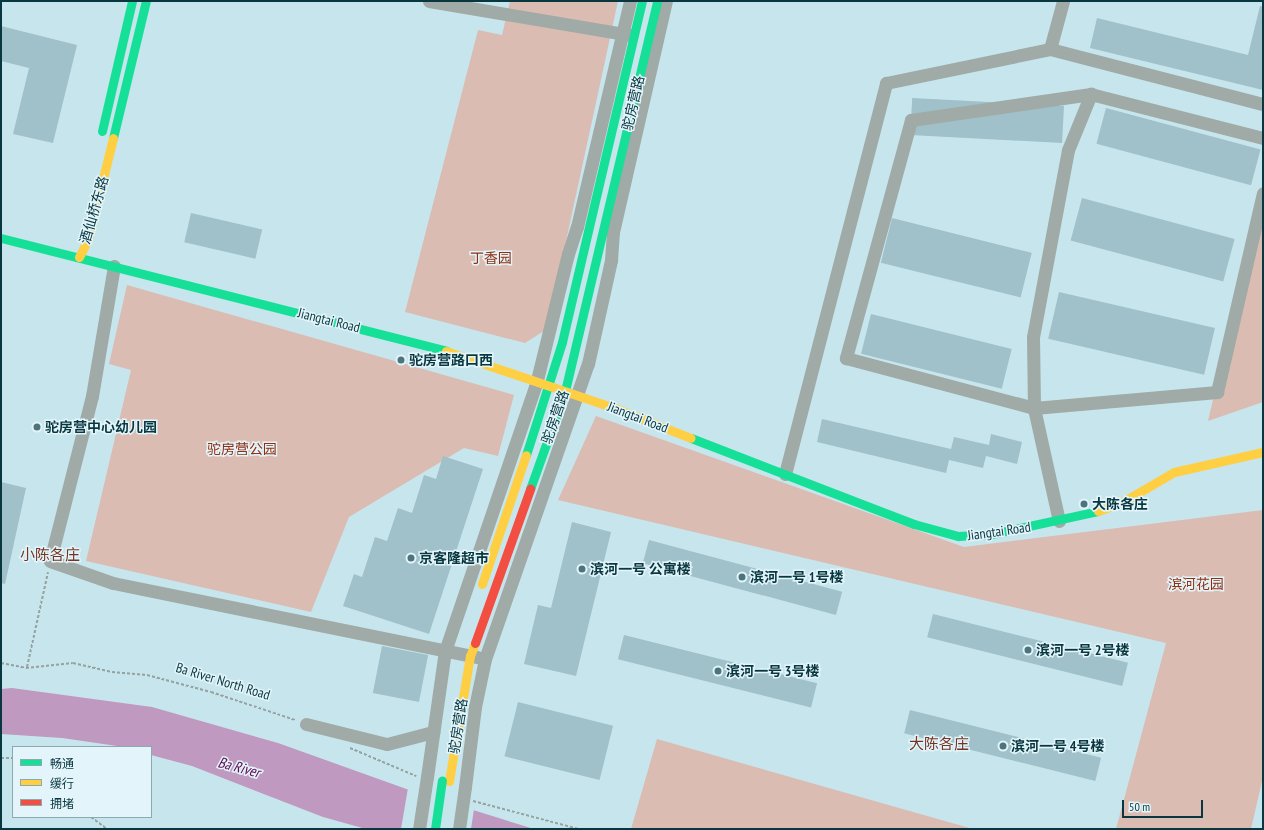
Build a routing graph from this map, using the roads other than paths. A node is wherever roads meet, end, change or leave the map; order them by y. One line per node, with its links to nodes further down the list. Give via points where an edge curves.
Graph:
1 (132, 1): 14 (street)
2 (146, 1): 18 (street, 酒仙桥东路, via 88,239)
3 (429, 1): 9 (street)
4 (630, 1): 9 (street)
5 (642, 1): 9 (street, 驼房营路)
6 (657, 1): 22 (street, 驼房营路)
7 (666, 1): 23 (street, via 613,232 603,304)
8 (1063, 1): 10 (street)
9 (628, 34): 20 (street, via 578,227 568,254); 21 (street, 驼房营路)
10 (1050, 49): 12 (street); 26 (street, via 886,83)
11 (1091, 94): 13 (street); 24 (street, via 1068,150 1034,337); 24 (street, via 911,120 846,358)
12 (1263, 104)
13 (1263, 138)
14 (98, 144)
15 (1263, 193): 24 (street, via 1217,392)
16 (77, 235): 18 (street, 酒仙桥东路)
17 (1, 238): 18 (street, Jiangtai Road)
18 (79, 257): 19 (street, Jiangtai Road)
19 (114, 266): 20 (street, Jiangtai Road, via 421,344); 29 (street, via 92,396 50,561 113,583)
20 (537, 380): 21 (street, Jiangtai Road); 29 (street)
21 (550, 385): 22 (street, Jiangtai Road); 28 (street, 驼房营路)
22 (565, 391): 23 (street, Jiangtai Road); 30 (street, 驼房营路)
23 (578, 395): 26 (street, Jiangtai Road); 31 (street)
24 (1034, 408): 27 (street)
25 (1263, 452): 27 (street, Jiangtai Road, via 1174,472 1120,504)
26 (785, 474): 27 (street, Jiangtai Road, via 914,524 952,535 992,534)
27 (1059, 521)
28 (478, 596)
29 (445, 651): 30 (street); 34 (street)
30 (462, 655): 31 (street); 35 (street, 驼房营路)
31 (485, 659): 39 (street, bridge, via 475,707)
32 (456, 677): 35 (street, 驼房营路)
33 (306, 724): 34 (street, via 387,744)
34 (433, 732): 36 (street, bridge)
35 (446, 780): 37 (street, 驼房营路, bridge); 38 (street, 驼房营路)
36 (419, 829)
37 (435, 829)
38 (442, 829)
39 (460, 829)

